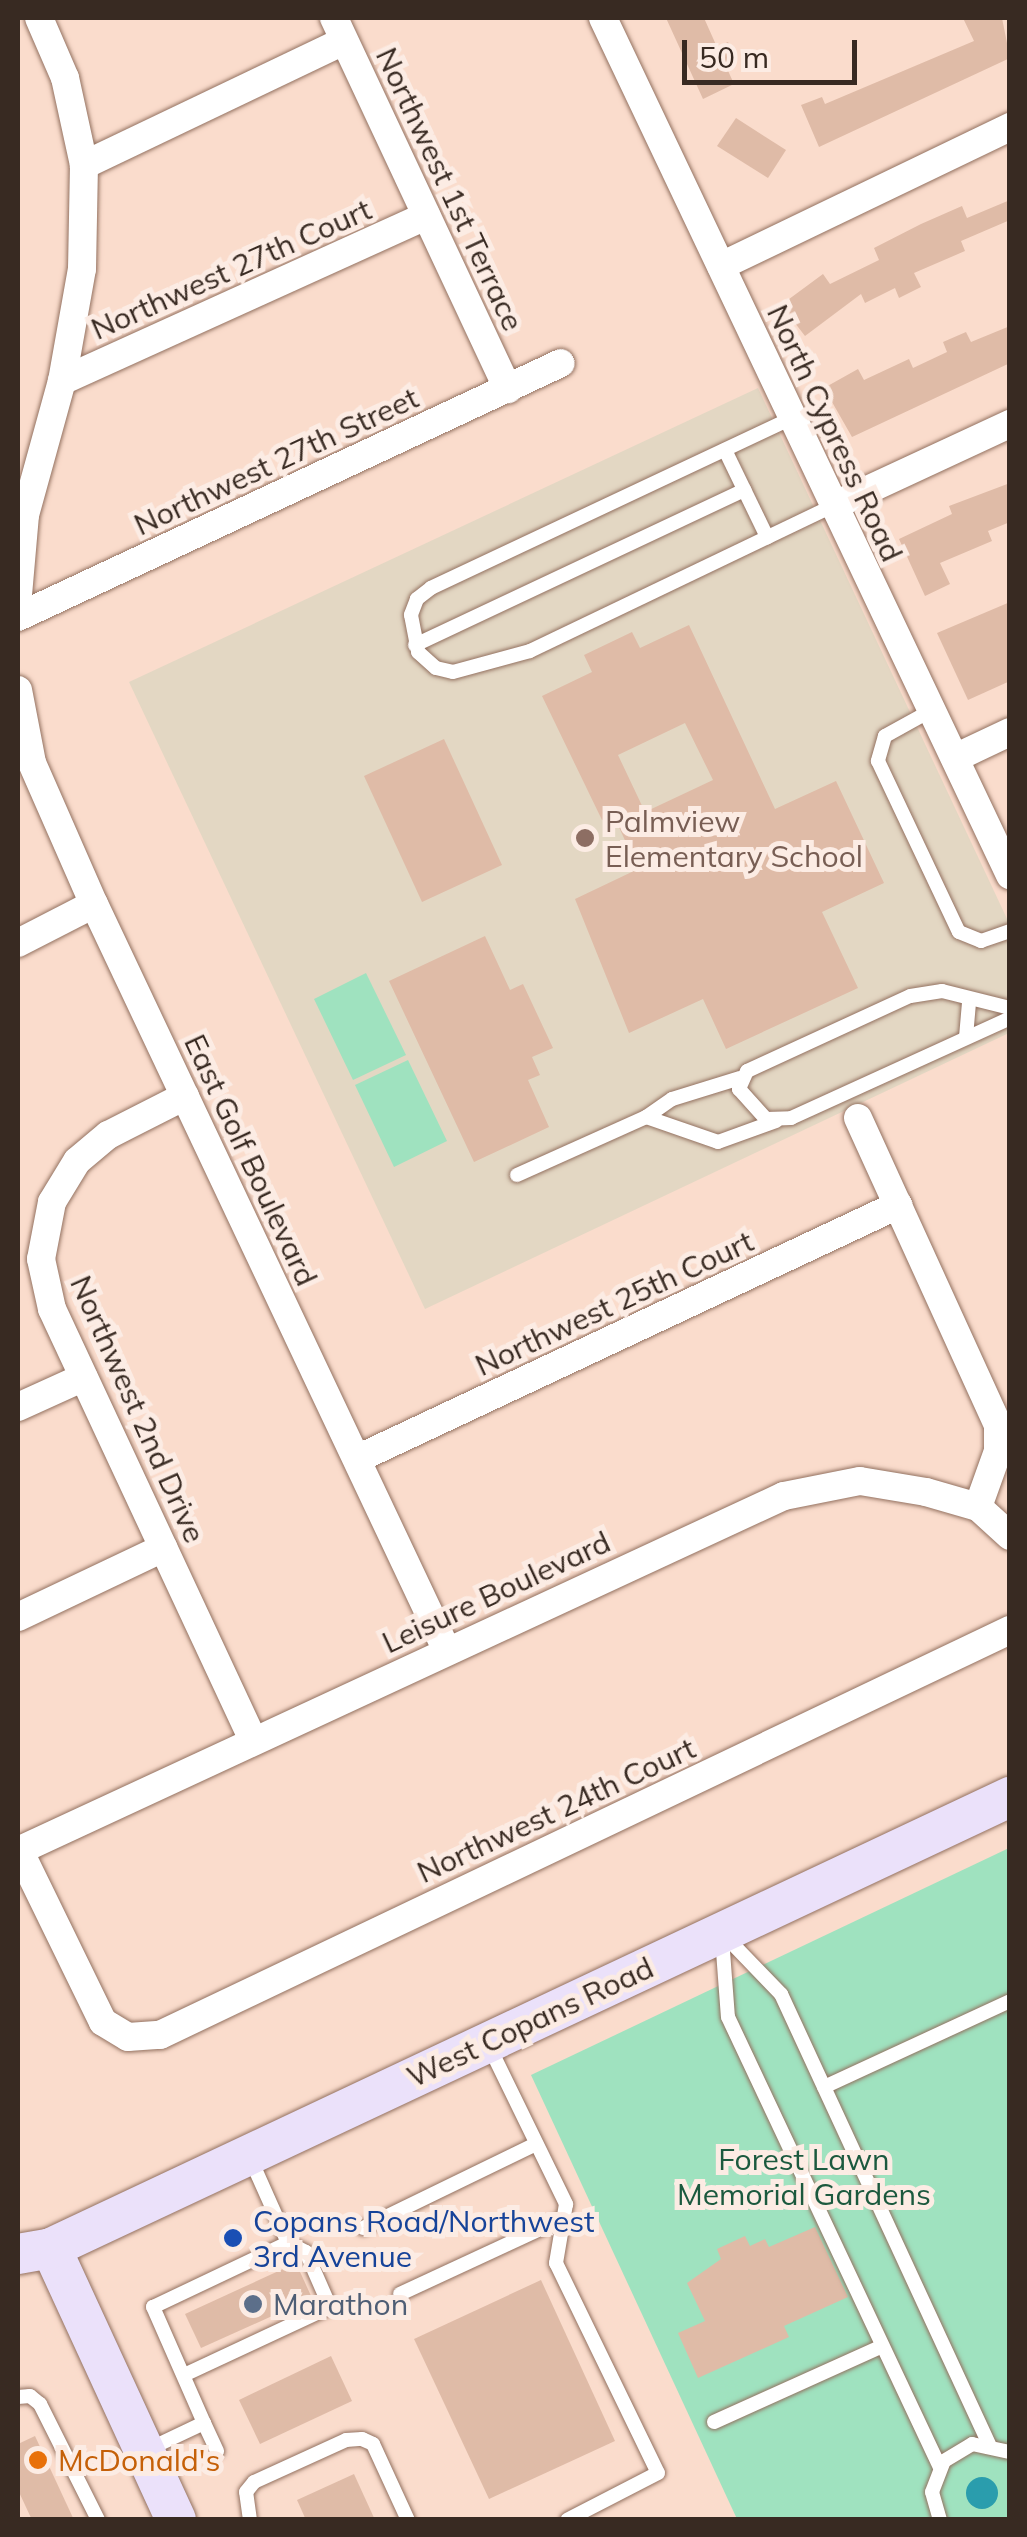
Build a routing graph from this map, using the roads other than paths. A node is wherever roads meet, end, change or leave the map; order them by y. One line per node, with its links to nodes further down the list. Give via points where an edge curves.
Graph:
1 (39, 18): 5 (street, via 65,78)
2 (603, 18): 7 (street, North Cypress Road)
3 (339, 29): 5 (street); 6 (street, Northwest 1st Terrace)
4 (1010, 127): 7 (street)
5 (84, 165): 9 (street, via 82,269)
6 (426, 216): 9 (street, Northwest 27th Court); 10 (street, Northwest 1st Terrace)
7 (721, 266): 11 (street, North Cypress Road)
8 (561, 363): 10 (street, Northwest 27th Street)
9 (62, 381): 17 (street, via 24,514)
10 (508, 389): 18 (street, Northwest 27th Street)
11 (792, 418): 13 (lane); 15 (street, North Cypress Road)
12 (1010, 424): 15 (street)
13 (724, 450): 14 (lane); 19 (lane, via 431,588 417,598 411,616)
14 (744, 490): 16 (lane); 19 (lane)
15 (833, 506): 16 (lane); 21 (street, North Cypress Road)
16 (767, 537): 19 (lane, via 530,651 480,668 436,668)
17 (18, 595)
18 (18, 618)
19 (415, 645)
20 (18, 690): 25 (street, East Golf Boulevard, via 32,763)
21 (932, 710): 23 (street, North Cypress Road); 26 (lane, via 885,736 878,761 958,932 980,941)
22 (1010, 732): 23 (street)
23 (955, 758): 24 (street, North Cypress Road)
24 (1010, 875)
25 (94, 904): 27 (street); 33 (street, East Golf Boulevard)
26 (1010, 932)
27 (18, 943)
28 (968, 999): 29 (lane); 31 (lane); 32 (lane, via 942,991 910,996)
29 (1010, 1008)
30 (1010, 1018): 31 (lane)
31 (966, 1037): 36 (lane)
32 (740, 1078): 34 (lane, via 672,1098); 36 (lane, via 748,1104)
33 (186, 1096): 39 (street, Northwest 2nd Drive, via 108,1135 77,1162 52,1202 41,1260 52,1309); 41 (street, East Golf Boulevard)
34 (646, 1118): 36 (lane, via 718,1142); 37 (lane)
35 (858, 1118): 38 (street)
36 (776, 1121)
37 (518, 1175)
38 (898, 1206): 41 (street, Northwest 25th Court); 42 (street, via 998,1425 998,1451)
39 (84, 1378): 40 (street); 44 (street, Northwest 2nd Drive)
40 (18, 1407)
41 (357, 1459): 47 (street, East Golf Boulevard)
42 (978, 1507): 43 (street, Leisure Boulevard); 47 (street, Leisure Boulevard, via 860,1480 784,1496)
43 (1010, 1536)
44 (163, 1548): 45 (street); 48 (street, Northwest 2nd Drive)
45 (18, 1617)
46 (1010, 1630): 50 (street, Northwest 24th Court, via 160,2035 128,2037 103,2022)
47 (446, 1651): 48 (street, Leisure Boulevard)
48 (253, 1740): 50 (street, Leisure Boulevard)
49 (1010, 1798): 51 (main road, West Copans Road)
50 (18, 1850)
51 (721, 1932): 53 (main road, West Copans Road); 54 (lane, via 781,1994); 63 (lane, via 728,2017)
52 (1010, 2001): 54 (lane)
53 (487, 2042): 55 (lane); 56 (main road, West Copans Road)
54 (824, 2088): 68 (lane)
55 (536, 2144): 57 (lane, via 566,2204); 58 (lane)
56 (248, 2155): 59 (lane); 60 (main road, West Copans Road)
57 (564, 2218): 62 (lane); 77 (lane, via 556,2263 658,2473)
58 (363, 2228)
59 (288, 2243): 64 (lane, via 153,2307); 64 (lane, via 306,2252 330,2306)
60 (34, 2251): 61 (main road, West Copans Road); 69 (main road)
61 (18, 2278)
62 (400, 2294)
63 (882, 2346): 66 (lane); 72 (lane)
64 (184, 2374): 67 (lane)
65 (18, 2397): 73 (lane, via 40,2404)
66 (714, 2422)
67 (204, 2424): 69 (lane); 70 (lane)
68 (988, 2444): 71 (lane); 72 (lane, via 958,2450)
69 (144, 2451): 74 (main road)
70 (217, 2451)
71 (1010, 2452)
72 (940, 2468): 78 (lane, via 932,2492)
73 (98, 2520)
74 (176, 2520)
75 (250, 2520): 76 (lane, via 246,2492 254,2482 362,2439 374,2444)
76 (408, 2520)
77 (566, 2520)
78 (940, 2520)

